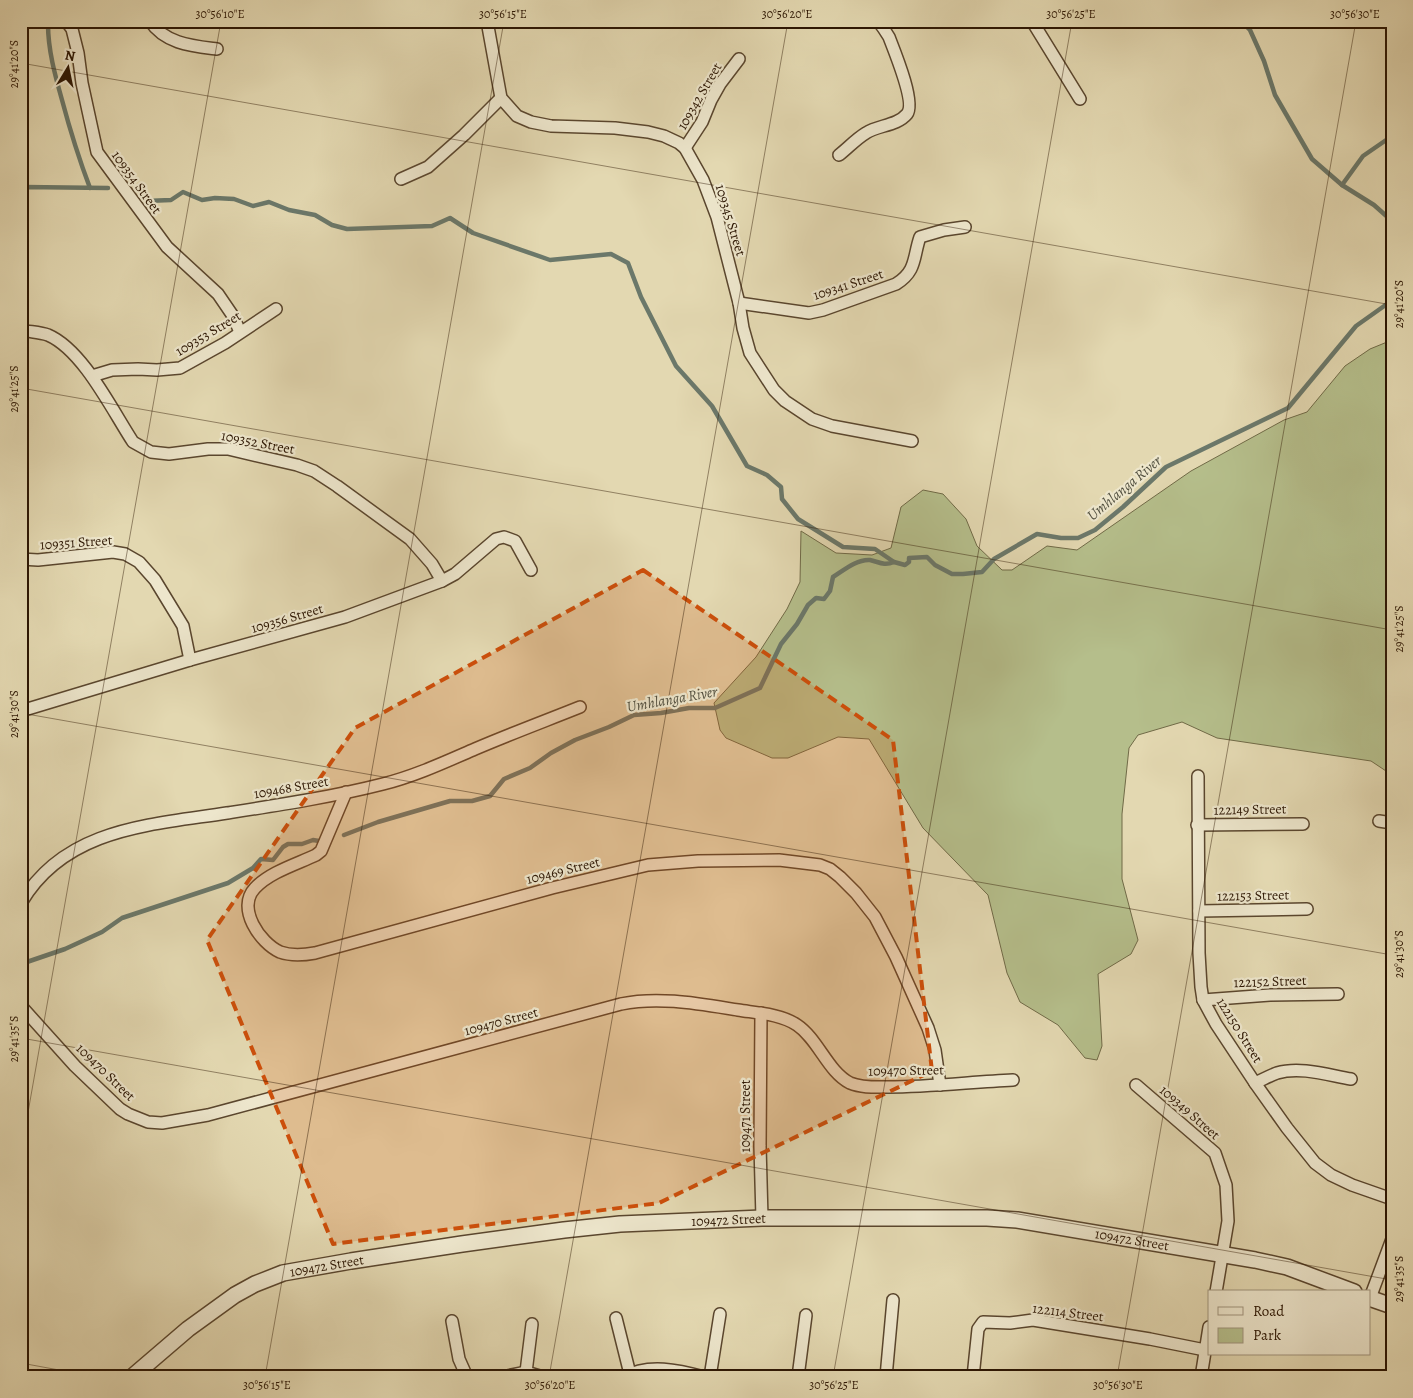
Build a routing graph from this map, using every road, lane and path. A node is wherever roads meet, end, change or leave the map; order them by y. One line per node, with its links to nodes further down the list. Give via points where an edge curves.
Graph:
1 (66, 21): 17 (street, 109354 Street, via 72,29 78,53 97,152 168,247 218,294)
2 (150, 21): 6 (street, via 179,43)
3 (486, 21): 8 (street)
4 (878, 21): 11 (street, via 898,61 908,94 909,110 893,124 867,132)
5 (1032, 21): 9 (street)
6 (217, 49)
7 (739, 59): 10 (street, 109342 Street, via 716,92)
8 (501, 98): 10 (street, via 517,116 532,122 648,132 664,136); 12 (street, via 434,162)
9 (1080, 99)
10 (685, 148): 14 (street, 109345 Street, via 703,180 717,217)
11 (839, 155)
12 (401, 179)
13 (965, 227): 14 (street, 109341 Street, via 920,237 913,266 896,284 823,310 809,313)
14 (739, 303): 19 (street, 109345 Street, via 750,353 785,401 812,419 832,426)
15 (276, 309): 17 (street, 109353 Street)
16 (21, 330): 18 (street, 109352 Street, via 46,334 60,341)
17 (240, 332): 18 (street, 109353 Street, via 180,368 112,370)
18 (92, 376): 22 (street, 109352 Street, via 133,442 143,449 169,454 228,449 298,465 314,472 410,539)
19 (912, 441)
20 (21, 559): 23 (street, 109351 Street, via 113,552 139,562 155,580 183,626)
21 (530, 570): 22 (street, 109356 Street, via 515,541 504,537 490,543 455,574)
22 (442, 581): 23 (street, 109356 Street, via 346,617)
23 (190, 660): 25 (street, 109356 Street)
24 (580, 707): 27 (street, 109468 Street, via 420,772)
25 (21, 710)
26 (1198, 776): 31 (street, 122150 Street)
27 (346, 792): 32 (street, 109468 Street, via 121,831 76,849 58,861 40,876); 42 (street, 109469 Street, via 321,851 270,877 255,888 249,898 249,913 256,930 264,941 280,952 306,955 326,951 552,888 648,865 779,860 820,865 840,877 875,917 928,1028)
28 (1379, 821): 29 (street)
29 (1392, 823)
30 (1303, 824): 31 (street, 122149 Street)
31 (1197, 825): 34 (street, 122150 Street)
32 (21, 903)
33 (1307, 909): 34 (street, 122153 Street)
34 (1199, 911): 36 (street, 122150 Street)
35 (1338, 994): 36 (street, 122152 Street)
36 (1203, 1000): 41 (street, 122150 Street)
37 (21, 1006): 38 (street, 109470 Street, via 120,1110 148,1122 162,1123 208,1115 632,1002 689,1003)
38 (761, 1013): 42 (street, 109470 Street, via 796,1024 837,1073 850,1083 872,1087); 45 (street, 109471 Street)
39 (1351, 1079): 41 (street, via 1292,1071)
40 (1013, 1080): 42 (street, 109470 Street)
41 (1255, 1083): 44 (street, 122150 Street, via 1315,1163 1352,1185)
42 (940, 1085)
43 (1136, 1085): 47 (street, 109349 Street, via 1215,1153 1226,1185 1228,1221)
44 (1392, 1199)
45 (762, 1218): 47 (street, 109472 Street, via 1017,1220); 62 (street, 109472 Street, via 620,1224 564,1230 284,1274 255,1284 227,1301)
46 (1392, 1239): 50 (street)
47 (1223, 1253): 48 (street, 109349 Street); 49 (street, 109472 Street, via 1287,1267)
48 (1216, 1290)
49 (1349, 1290)
50 (1370, 1298): 52 (street)
51 (893, 1300): 69 (street)
52 (1392, 1306)
53 (720, 1314): 67 (street)
54 (806, 1315): 68 (street)
55 (616, 1318): 61 (street)
56 (452, 1321): 63 (street, via 459,1359)
57 (532, 1324): 60 (street)
58 (1208, 1333): 59 (street)
59 (1205, 1350): 70 (street, 122114 Street, via 1040,1321 983,1322 978,1329); 71 (street)
60 (526, 1372): 64 (street); 65 (street)
61 (627, 1375): 66 (street, via 656,1368)
62 (132, 1377)
63 (467, 1377)
64 (502, 1377)
65 (543, 1377)
66 (704, 1377)
67 (710, 1377)
68 (798, 1377)
69 (886, 1377)
70 (973, 1377)
71 (1201, 1377)

